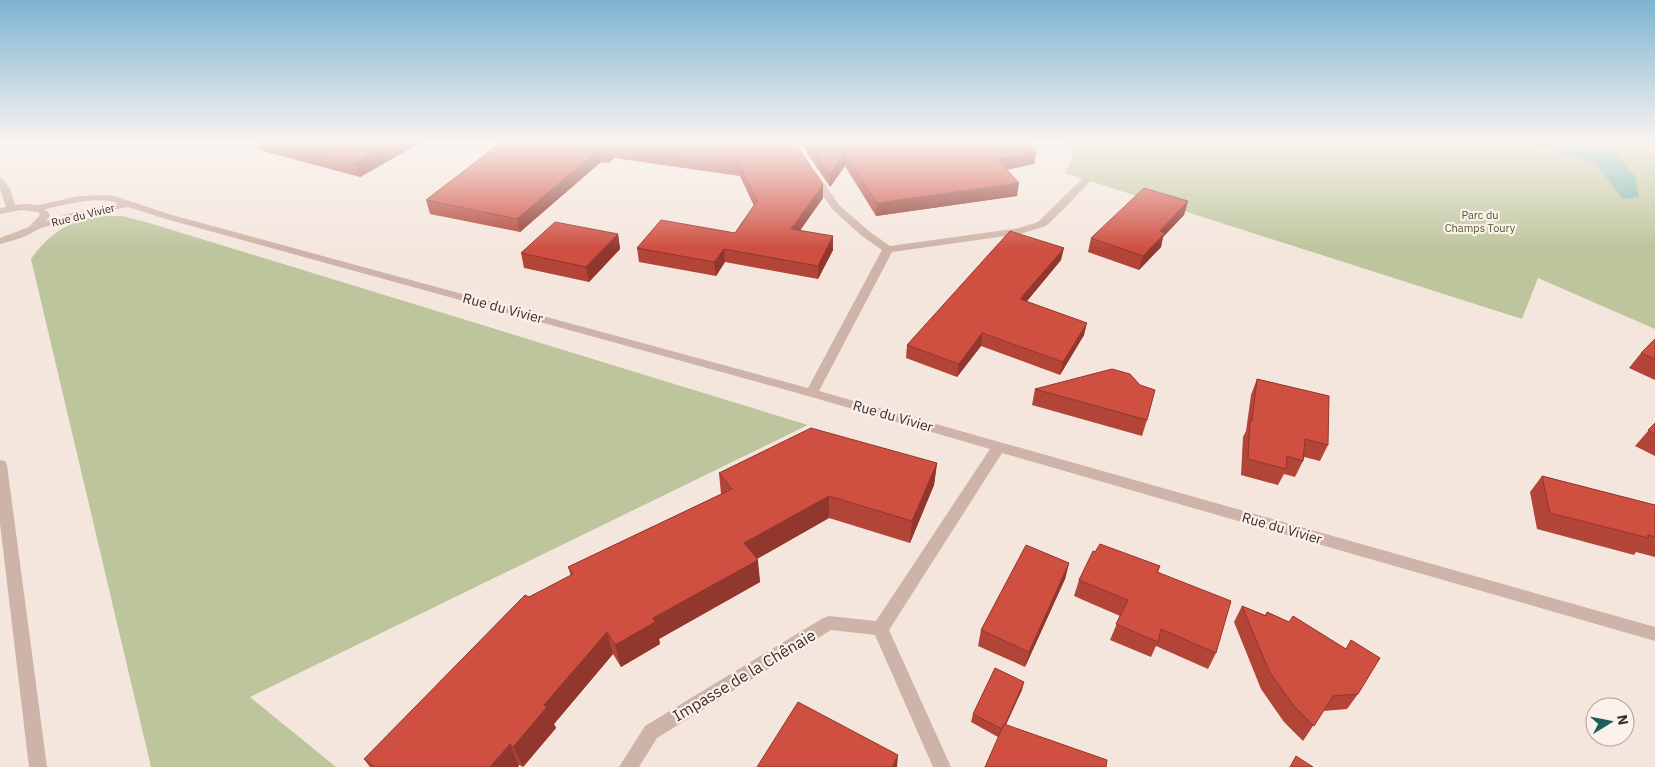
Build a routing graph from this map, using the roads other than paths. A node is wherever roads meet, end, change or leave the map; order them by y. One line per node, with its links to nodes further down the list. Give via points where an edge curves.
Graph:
1 (815, 177): 10 (street, via 834,207)
2 (1086, 180): 10 (street, via 1042,224 1020,231)
3 (0, 181): 5 (street)
4 (130, 204): 6 (street, Rue du Vivier, via 111,198 95,198); 8 (street, Rue du Vivier, via 70,216); 11 (street, Rue du Vivier)
5 (11, 208): 6 (street, Rue du Vivier); 7 (street, Rue du Vivier)
6 (37, 208): 8 (street, via 45,215)
7 (0, 211)
8 (36, 227): 9 (street, Rue du Vivier)
9 (0, 241)
10 (888, 249): 11 (street)
11 (812, 393): 12 (street, Rue du Vivier)
12 (999, 447): 14 (street); 15 (street, Rue du Vivier)
13 (0, 465): 16 (street)
14 (880, 629): 17 (street, Impasse de la Chênaie, via 829,624 651,732); 18 (street)
15 (1655, 634)
16 (38, 767)
17 (628, 767)
18 (942, 767)

